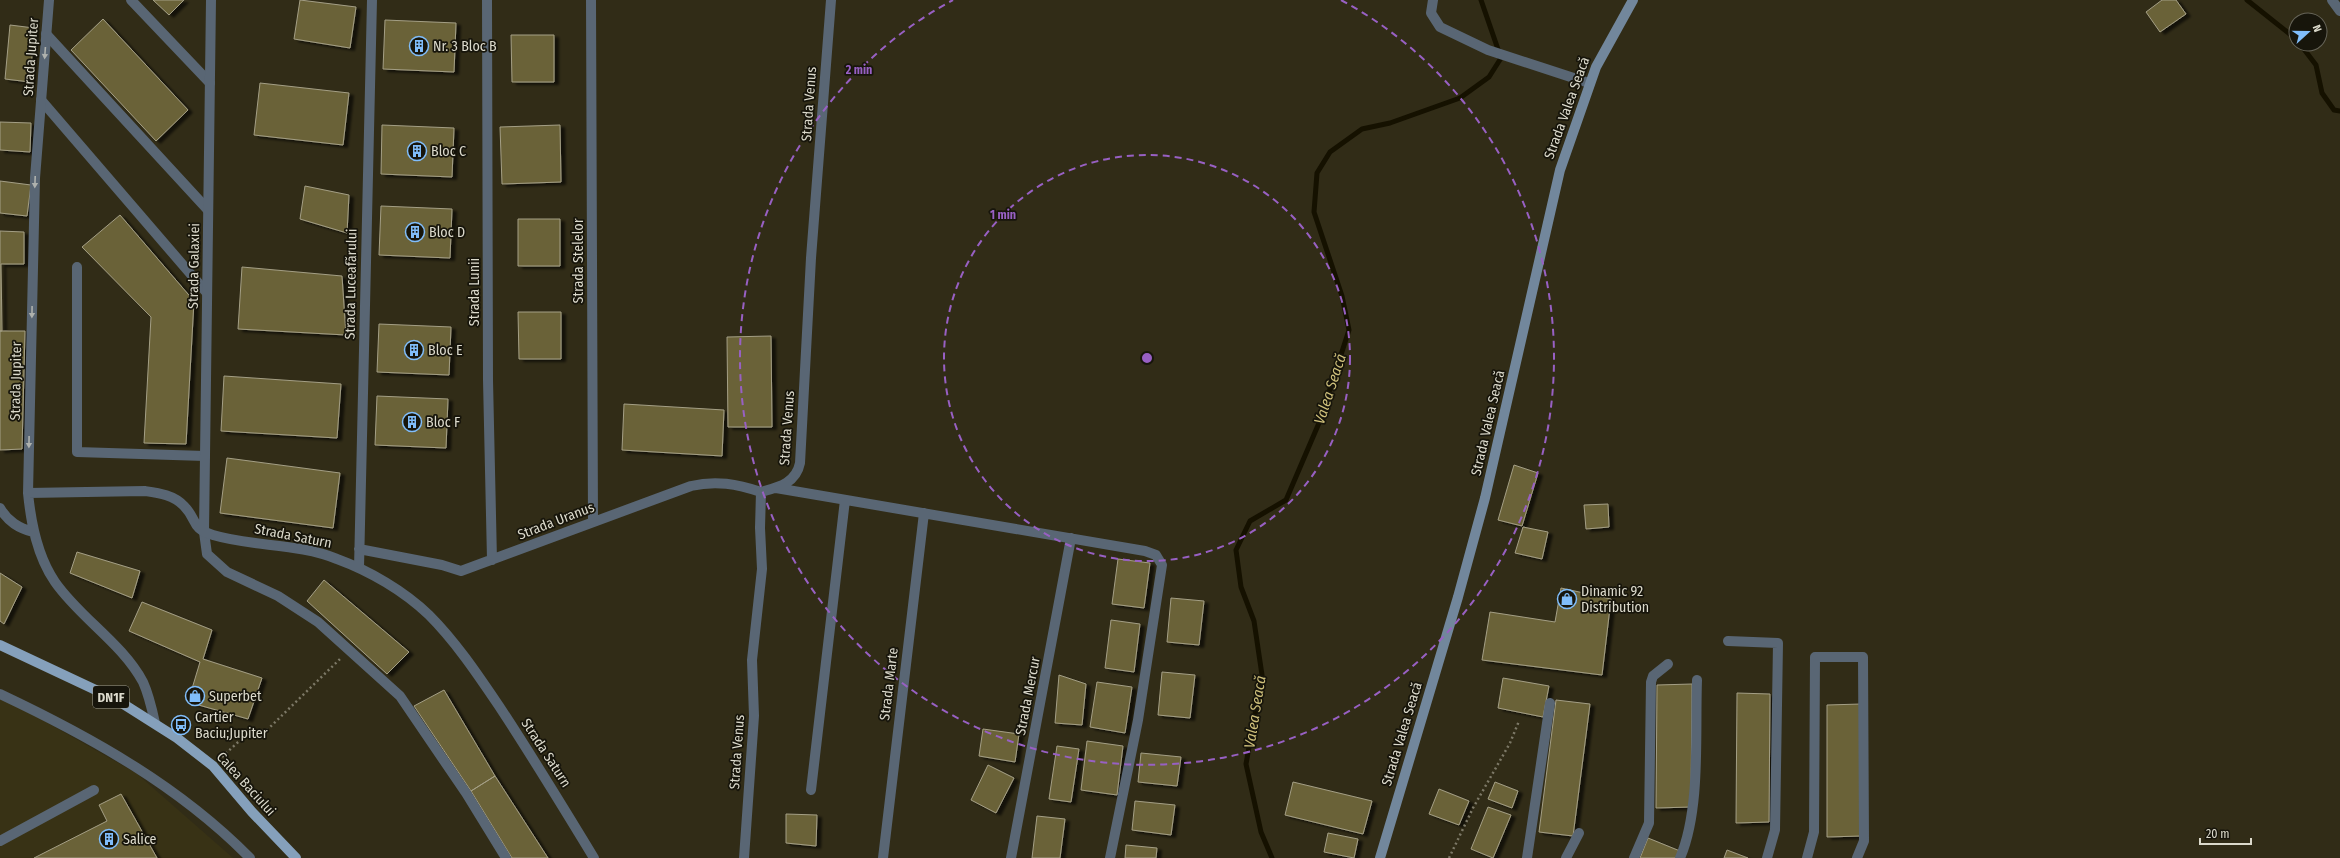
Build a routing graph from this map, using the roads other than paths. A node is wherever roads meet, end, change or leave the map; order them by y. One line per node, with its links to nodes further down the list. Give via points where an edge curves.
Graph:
1 (49, 0): 12 (street, Strada Jupiter)
2 (131, 0): 13 (street)
3 (211, 0): 13 (street, Strada Galaxiei)
4 (372, 0): 30 (street, Strada Luceafărului)
5 (487, 0): 31 (street, Strada Lunii, via 488,380)
6 (591, 0): 26 (street, Strada Stelelor)
7 (831, 0): 20 (street, Strada Venus, via 811,258 800,463 796,475 786,484)
8 (1433, 0): 14 (street, via 1431,13 1440,27 1510,59)
9 (1633, 0): 14 (main road, Strada Valea Seacă, via 1617,25)
10 (2332, 0): 11 (street)
11 (2340, 11)
12 (46, 34): 15 (street, Strada Jupiter, one-way to 15); 16 (street)
13 (210, 83): 16 (street, Strada Galaxiei)
14 (1589, 83): 52 (main road, Strada Valea Seacă, via 1560,170 1481,513)
15 (42, 100): 18 (street); 21 (street, Strada Jupiter, one-way to 21, via 35,178)
16 (208, 210): 18 (street, Strada Galaxiei)
17 (77, 267): 19 (street, via 77,452)
18 (207, 292): 19 (street, Strada Galaxiei)
19 (206, 456): 28 (street, Strada Galaxiei)
20 (776, 488): 22 (street, Strada Venus); 23 (street)
21 (28, 492): 27 (street, Strada Jupiter); 28 (street, via 162,493 185,506 196,527)
22 (761, 492): 26 (street, Strada Uranus, via 740,485 707,482); 48 (street, Strada Venus, via 762,568 752,660 754,716)
23 (845, 500): 25 (street); 41 (street)
24 (0, 508): 27 (street, via 14,525)
25 (924, 513): 29 (street); 49 (street, Strada Marte)
26 (593, 522): 31 (street, Strada Uranus)
27 (33, 532): 39 (street, Strada Jupiter, via 56,582 134,669 143,683)
28 (204, 532): 32 (street, Strada Saturn, via 230,540 307,550); 46 (street, Strada Galaxiei, via 207,554 227,572 278,596 318,622 400,696 426,731)
29 (1071, 538): 50 (street, Strada Mercur); 51 (street, via 1145,551 1156,555 1162,565 1138,720)
30 (359, 549): 31 (street, Strada Uranus, via 461,571); 32 (street, Strada Luceafărului)
31 (492, 560)
32 (359, 568): 47 (street, Strada Saturn, via 429,615 450,639 531,753)
33 (1728, 641): 57 (street, via 1778,643 1775,830)
34 (0, 646): 39 (main road, Calea Baciului / DN1F, via 117,700)
35 (1668, 664): 55 (street, via 1653,676 1651,682 1649,823)
36 (1697, 680): 56 (street, via 1693,816)
37 (0, 694): 44 (street, via 48,717 159,780 228,835)
38 (1550, 703): 53 (street)
39 (155, 723): 45 (main road, Calea Baciului / DN1F, via 213,766)
40 (94, 790): 43 (street)
41 (811, 790)
42 (1579, 833): 54 (street)
43 (0, 841)
44 (250, 858)
45 (296, 858)
46 (506, 858)
47 (594, 858)
48 (744, 858)
49 (883, 858)
50 (1011, 858)
51 (1110, 858)
52 (1380, 858)
53 (1527, 858)
54 (1566, 858)
55 (1634, 858)
56 (1680, 858)
57 (1766, 858)
58 (1806, 858): 59 (street, via 1814,832 1815,657 1863,657 1864,841)
59 (1857, 858)

